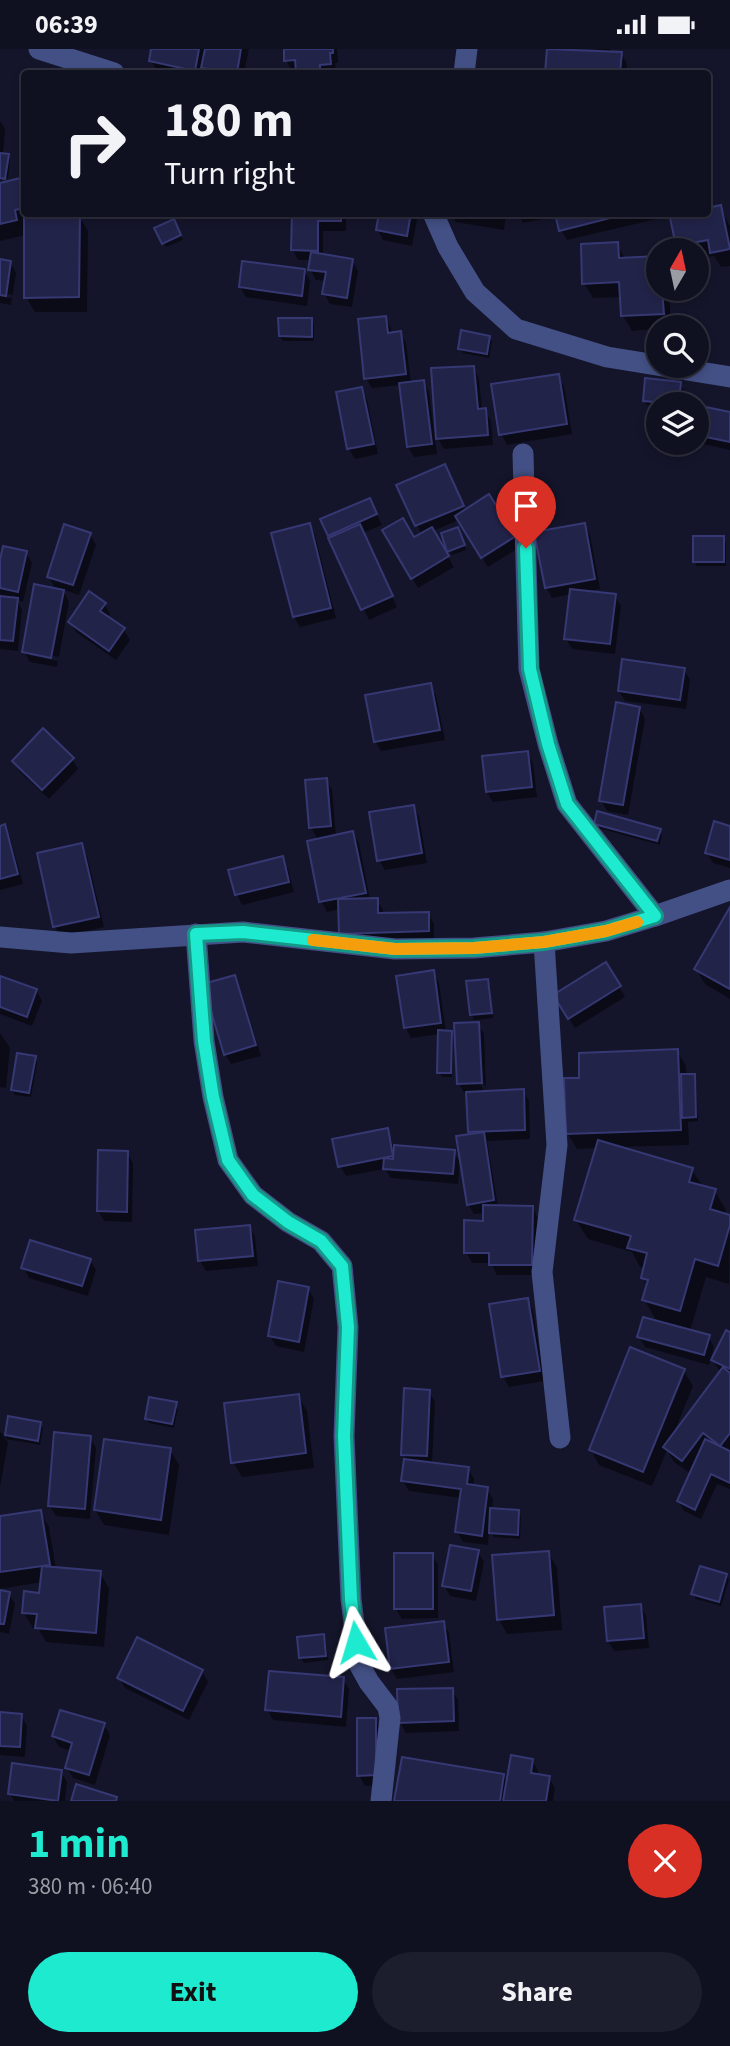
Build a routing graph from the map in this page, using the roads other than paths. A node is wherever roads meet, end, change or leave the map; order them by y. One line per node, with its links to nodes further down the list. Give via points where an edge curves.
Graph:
1 (39, 49): 3 (street)
2 (467, 49): 4 (street)
3 (105, 70)
4 (464, 70)
5 (435, 217): 6 (street, via 475,292 516,329 607,357)
6 (730, 377)
7 (523, 454): 9 (street, via 530,669 548,744 567,804)
8 (730, 890): 9 (street)
9 (655, 916): 12 (street)
10 (196, 934): 11 (street, via 71,943); 12 (street, via 243,932 395,949); 14 (street, via 206,1052 228,1160 253,1195 321,1241 342,1266 348,1327 344,1436 351,1599 359,1664 388,1707 390,1719)
11 (0, 937)
12 (544, 942): 13 (street, via 557,1145 542,1272)
13 (559, 1438)
14 (381, 1801)

